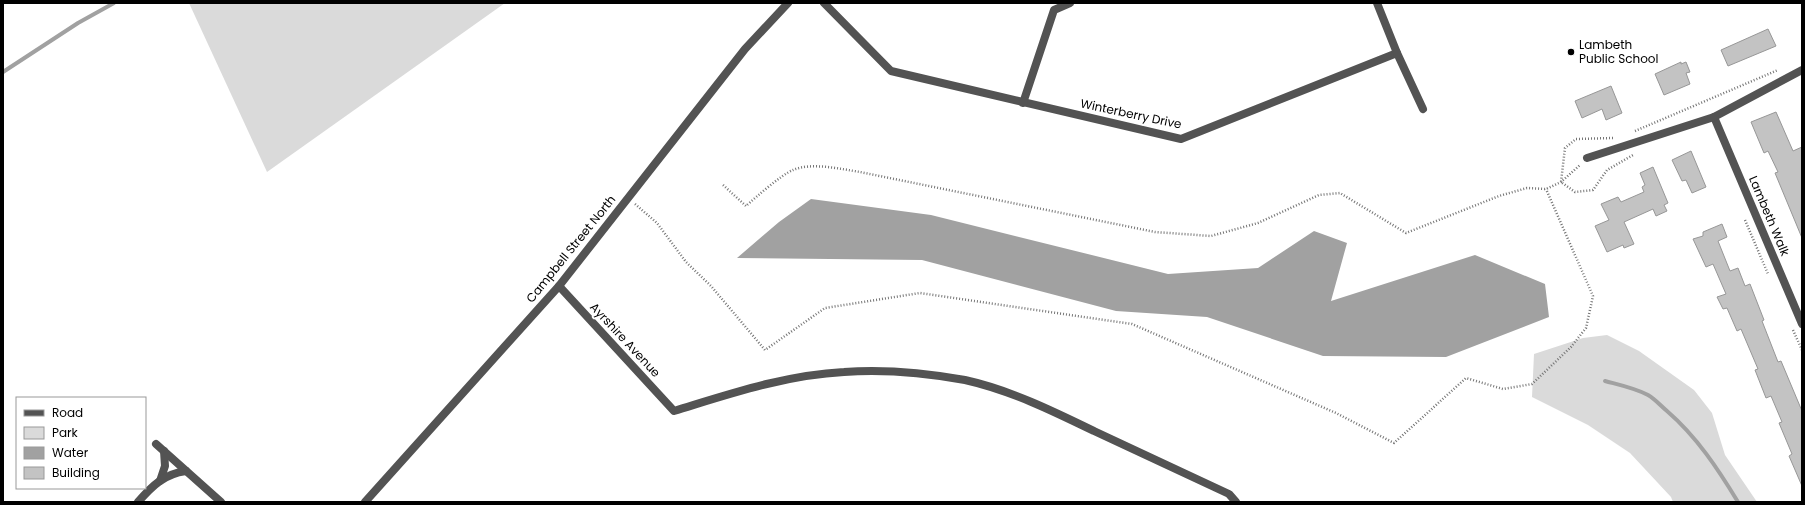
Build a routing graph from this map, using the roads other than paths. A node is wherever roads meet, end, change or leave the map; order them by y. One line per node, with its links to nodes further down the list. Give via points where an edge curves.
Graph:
1 (788, 3): 11 (street, Campbell Street North, via 745,49)
2 (824, 3): 7 (street, Winterberry Drive, via 891,71)
3 (1070, 3): 7 (street, via 1054,10)
4 (1377, 3): 5 (street)
5 (1396, 53): 7 (street, Winterberry Drive, via 1181,139); 8 (street)
6 (1802, 70): 9 (street)
7 (1023, 103)
8 (1423, 109)
9 (1714, 117): 10 (street); 12 (street, Lambeth Walk)
10 (1587, 158)
11 (559, 286): 19 (street, Campbell Street North); 20 (street, Ayrshire Avenue, via 674,411 752,387 793,378 845,372 922,373 1003,391 1040,405 1229,494)
12 (1802, 324)
13 (156, 444): 14 (street)
14 (164, 451): 15 (street); 16 (street, via 165,466)
15 (186, 471): 16 (street, via 172,472); 18 (street)
16 (160, 481): 17 (street)
17 (138, 502)
18 (221, 502)
19 (365, 502)
20 (1236, 502)

